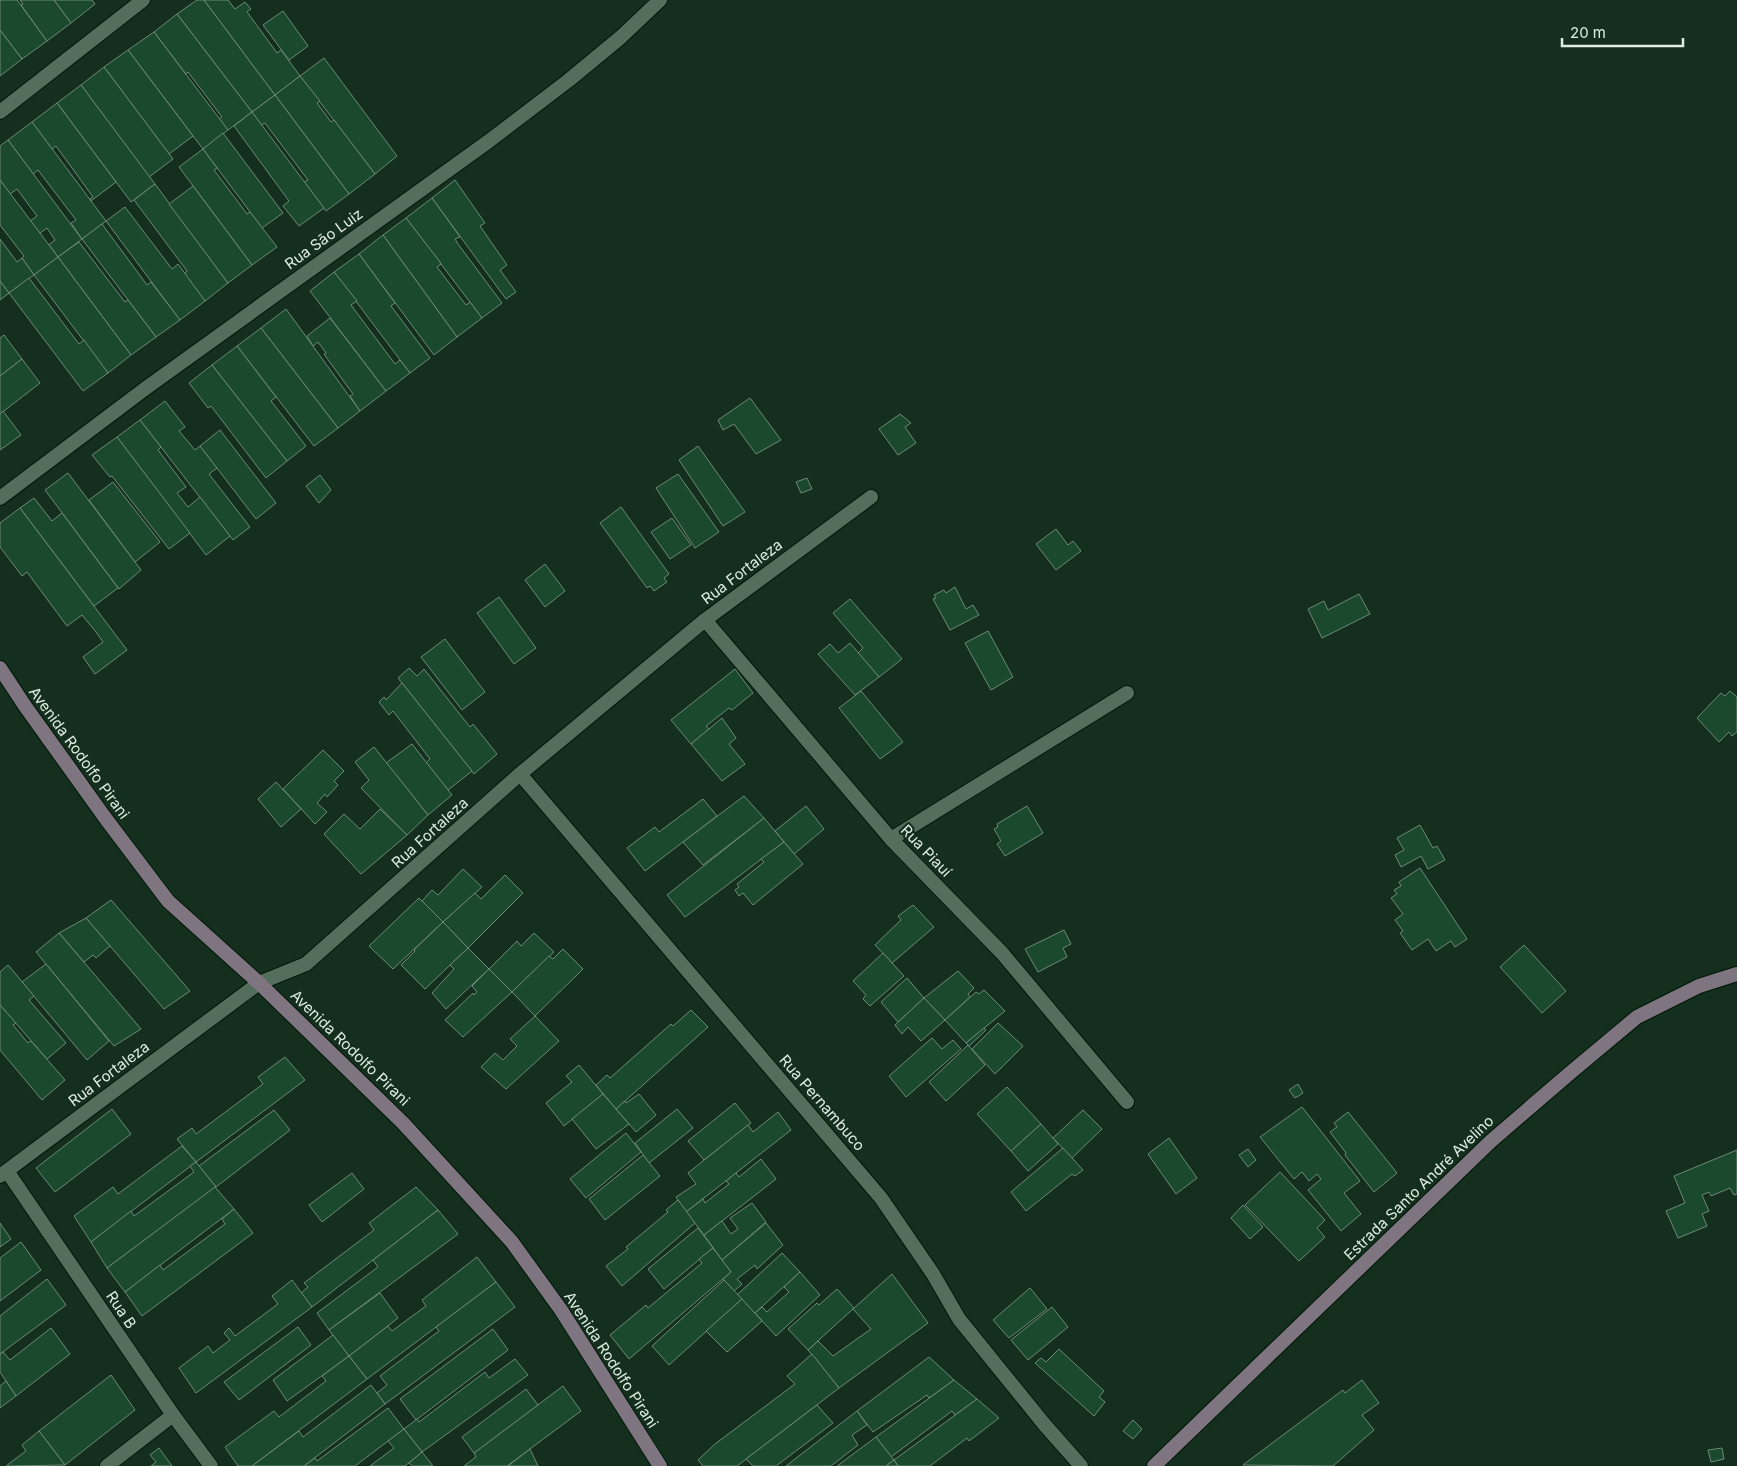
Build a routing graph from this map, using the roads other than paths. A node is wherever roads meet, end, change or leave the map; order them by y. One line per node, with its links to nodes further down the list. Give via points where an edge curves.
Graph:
1 (143, 0): 3 (street)
2 (660, 0): 5 (street, Rua São Luiz, via 621,37 547,96)
3 (0, 112)
4 (871, 497): 6 (street, Rua Fortaleza)
5 (0, 498)
6 (704, 620): 9 (street, Rua Fortaleza); 10 (street, Rua Piauí)
7 (0, 668): 12 (main road, Avenida Rodolfo Pirani, via 100,811 168,901)
8 (1128, 693): 10 (street)
9 (520, 774): 12 (street, Rua Fortaleza, via 306,964); 19 (street, Rua Pernambuco, via 881,1198 959,1318)
10 (891, 839): 13 (street, Rua Piauí, via 1002,953)
11 (1737, 974): 20 (main road, Estrada Santo André Avelino, via 1699,986 1637,1017 1570,1073 1490,1141)
12 (259, 982): 14 (street, Rua Fortaleza); 18 (main road, Avenida Rodolfo Pirani, via 403,1123 512,1242 561,1310)
13 (1127, 1102)
14 (4, 1173): 15 (street, Rua B)
15 (173, 1414): 16 (street); 17 (street, Rua B)
16 (107, 1466)
17 (211, 1466)
18 (660, 1466)
19 (1081, 1466)
20 (1154, 1466)

